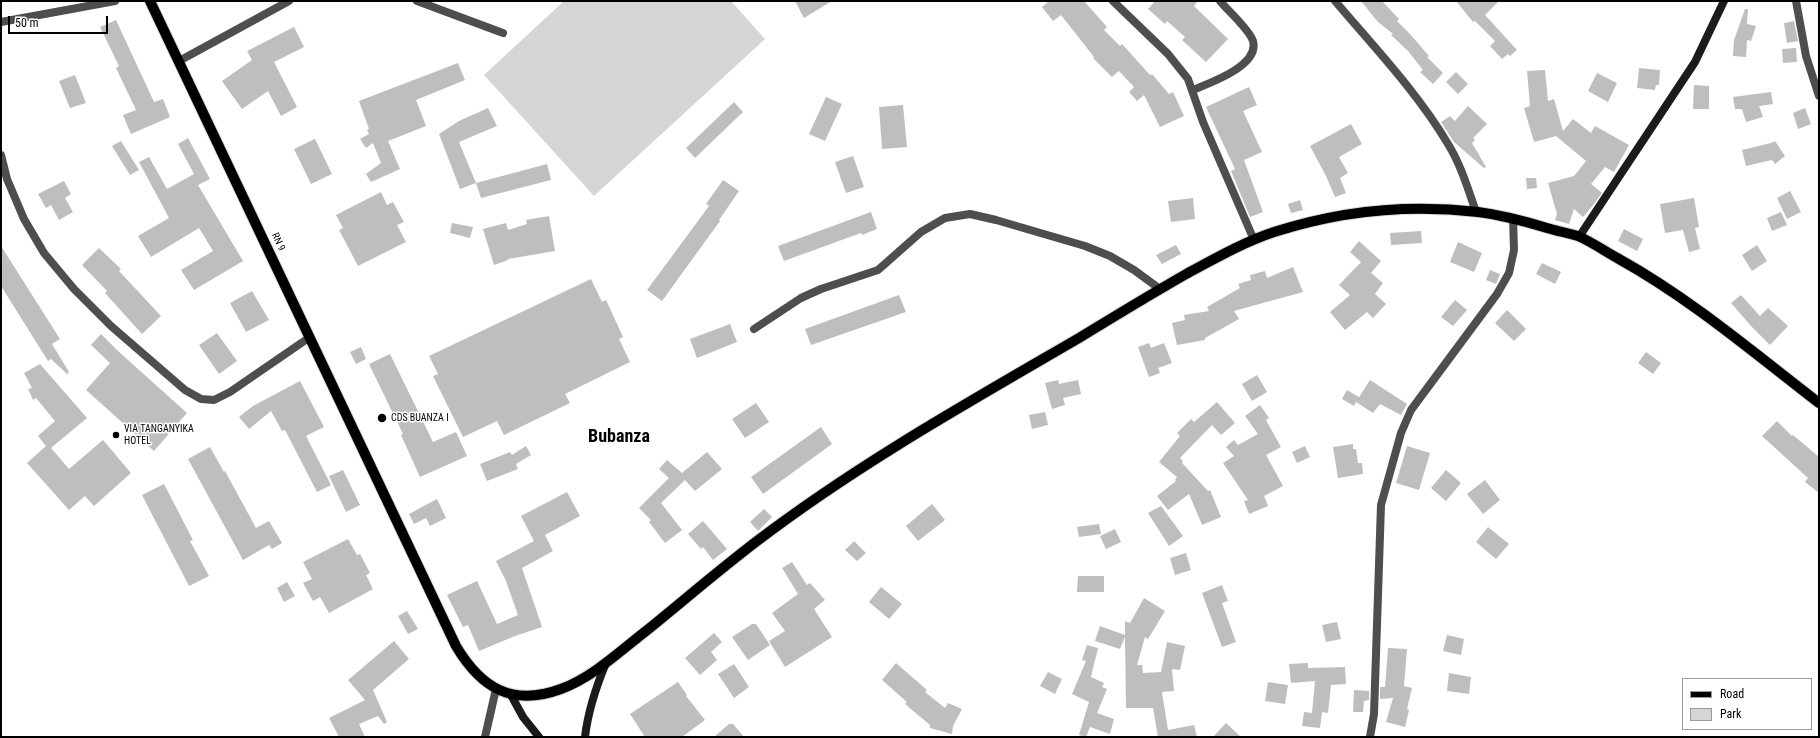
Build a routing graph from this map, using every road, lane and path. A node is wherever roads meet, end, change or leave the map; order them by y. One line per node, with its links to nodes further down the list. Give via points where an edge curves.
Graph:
1 (115, 1): 10 (street)
2 (150, 1): 12 (main road, RN 9 / RN 9)
3 (289, 1): 12 (street)
4 (417, 1): 11 (street)
5 (1113, 1): 13 (street, via 1168,54 1188,79)
6 (1220, 1): 13 (street, via 1248,33 1253,42 1252,51 1246,61 1232,73)
7 (1335, 1): 16 (street, via 1430,116 1449,145)
8 (1724, 1): 18 (street, via 1695,62)
9 (1796, 1): 14 (street, via 1806,56)
10 (1, 22)
11 (503, 33)
12 (179, 61): 22 (main road, RN 9 / RN 9)
13 (1193, 90): 19 (street, via 1203,122)
14 (1819, 96)
15 (1, 155): 22 (street, via 7,179 24,219 44,253 74,289 111,326 185,390 200,399 214,400 230,392)
16 (1476, 212): 17 (main road, RN 9); 19 (main road, RN 9, via 1421,208 1364,212 1312,221)
17 (1513, 218): 18 (main road, RN 9); 30 (street, via 1514,250 1509,273 1478,321 1411,410 1400,433 1381,505 1374,714)
18 (1579, 237): 23 (main road, RN 9, via 1676,294)
19 (1254, 240): 20 (main road, RN 9, via 1230,250)
20 (1160, 289): 21 (street, via 1110,256 1086,246 970,214 945,218 921,232 878,270 801,298); 24 (main road, RN 9, via 902,442 803,506)
21 (754, 329)
22 (310, 337): 25 (main road, RN 9 / RN 9, via 456,646 466,664)
23 (1819, 403)
24 (606, 663): 26 (main road, RN 9, via 561,688 529,696); 29 (street, via 594,692)
25 (496, 689): 26 (main road, RN 9); 27 (street)
26 (511, 695): 28 (street, via 523,717)
27 (485, 737)
28 (539, 737)
29 (585, 737)
30 (1370, 737)

